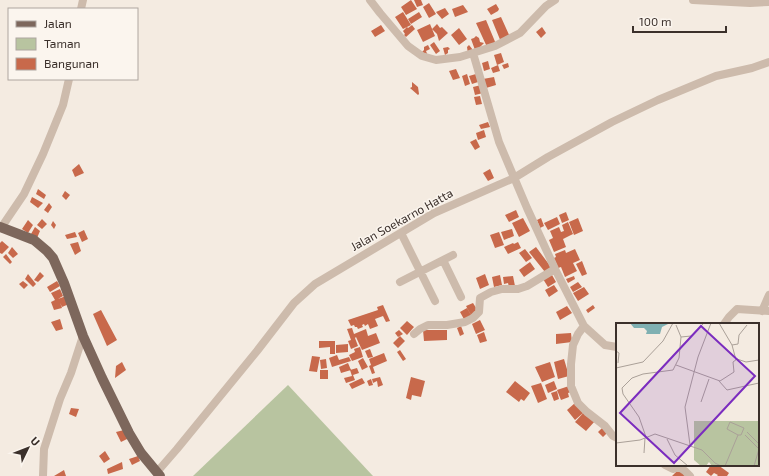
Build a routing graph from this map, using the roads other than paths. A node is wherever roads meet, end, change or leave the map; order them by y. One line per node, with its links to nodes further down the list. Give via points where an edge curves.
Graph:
1 (370, 0): 5 (street, via 408,46 422,56 436,60)
2 (555, 0): 5 (street, via 520,33 495,46)
3 (693, 0): 4 (street)
4 (769, 2)
5 (473, 53): 8 (street, via 499,142)
6 (769, 62): 8 (street, Jalan Soekarno Hatta, via 716,76 658,100 612,122)
7 (69, 80): 9 (street, via 63,105 43,154 24,194)
8 (514, 178): 10 (street, Jalan Soekarno Hatta, via 434,213); 13 (street)
9 (1, 227): 23 (main road, via 34,240 53,258)
10 (401, 233): 14 (street); 27 (street, Jalan Soekarno Hatta, via 315,284 294,303)
11 (453, 255): 12 (street)
12 (443, 260): 14 (street); 17 (street)
13 (555, 268): 21 (street); 22 (street, via 528,286 502,289 480,298 479,312 465,322 428,325)
14 (420, 272): 15 (street); 18 (street)
15 (400, 282)
16 (769, 295): 19 (street)
17 (461, 297)
18 (435, 301)
19 (766, 311): 20 (street, via 737,309)
20 (725, 323)
21 (584, 326): 24 (street, via 605,345); 25 (street, via 573,345 571,386 578,403)
22 (414, 334)
23 (83, 336): 27 (main road, via 140,453); 28 (street, via 44,449)
24 (616, 347)
25 (616, 438)
26 (667, 466): 29 (street, via 673,469 679,467)
27 (159, 474)
28 (44, 476)
29 (690, 476)

